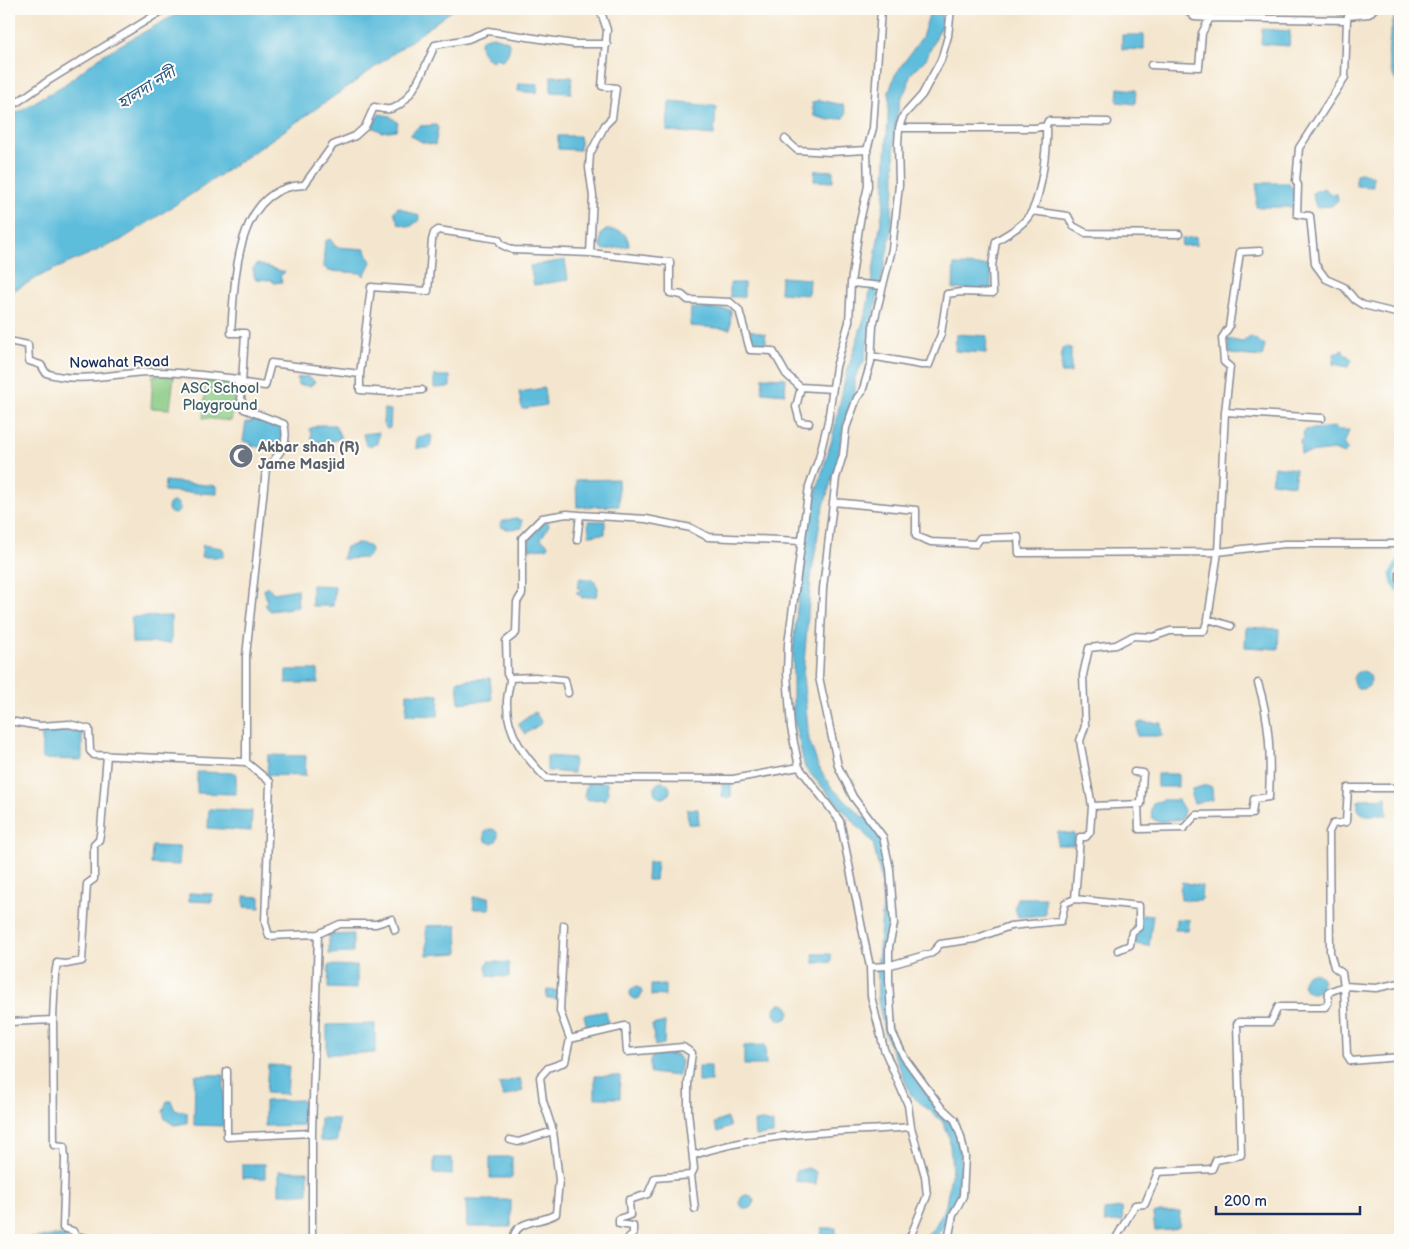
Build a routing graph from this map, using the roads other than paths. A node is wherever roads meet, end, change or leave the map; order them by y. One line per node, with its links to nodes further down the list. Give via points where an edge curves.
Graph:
1 (165, 9): 11 (street)
2 (600, 9): 9 (street, via 607,30)
3 (881, 9): 16 (street, via 873,128)
4 (951, 9): 14 (street, via 941,60 922,95 903,116)
5 (1190, 9): 7 (street, via 1194,17)
6 (1374, 9): 8 (street, via 1369,14 1348,16)
7 (1210, 18): 8 (street); 10 (street, via 1202,33 1199,66)
8 (1347, 20): 23 (street, via 1345,77 1299,148 1297,214 1310,216 1315,264 1326,279 1344,287 1363,305)
9 (606, 44): 20 (street, via 602,86 616,88 612,118 590,154 593,196); 27 (street, via 574,44 488,31 468,39 435,45 418,83 398,106 389,109 374,107 365,127 355,136 333,145 304,185 283,188 260,208 249,223 236,274 231,333 245,334)
10 (1150, 65)
11 (9, 108)
12 (1108, 122): 13 (street, via 1048,121)
13 (1046, 126): 14 (street); 17 (street, via 1047,143)
14 (900, 128): 22 (street, via 899,185 892,249)
15 (785, 139): 16 (street, via 796,150)
16 (867, 150): 21 (street, via 868,186)
17 (1032, 211): 18 (street, via 1068,216 1073,226 1086,232); 25 (street, via 1023,223 996,241 992,266 993,293 948,294 941,334 929,365)
18 (1179, 234)
19 (1260, 251): 31 (street, via 1240,252 1229,327 1221,347 1224,362 1230,367)
20 (590, 253): 26 (street, via 513,250 498,239 436,230 432,240 428,290 372,287); 28 (street, via 670,262 670,293 688,300 730,302 740,310 750,350 773,351 786,374)
21 (851, 283): 22 (street); 30 (street, via 849,322)
22 (882, 286): 25 (street, via 873,326)
23 (1400, 314)
24 (9, 341): 27 (street, Nowahat Road, via 28,345 29,362 41,365 45,373 51,375 84,377 151,371 237,379)
25 (871, 356): 34 (street, via 862,392 846,428)
26 (360, 374): 27 (street, Nowahat Road, via 271,363 265,386); 29 (street, via 360,390)
27 (240, 382): 49 (street, via 244,409 284,424 287,434 284,448 266,469 246,656)
28 (801, 387): 30 (street); 33 (street, via 796,407 800,422)
29 (422, 390)
30 (832, 390): 37 (street, via 819,458 809,486)
31 (1225, 412): 32 (street); 39 (street)
32 (1322, 418)
33 (809, 423)
34 (833, 502): 39 (street, via 916,510 916,536 931,542 976,544 980,538 1018,537 1019,553); 60 (street, via 823,588 819,677 838,766 853,797 883,837 890,869 894,924)
35 (580, 515): 36 (street); 37 (street, via 646,519 690,528 708,537); 44 (street, via 542,518 522,538 522,594 517,602 516,632 506,641 507,674)
36 (577, 540)
37 (802, 541): 50 (street, via 787,673 791,728)
38 (1400, 544): 39 (street, via 1284,544)
39 (1218, 552): 42 (street)
40 (1400, 573): 41 (street)
41 (1400, 580)
42 (1208, 619): 43 (street); 54 (street, via 1204,632 1170,631 1153,637 1133,636 1116,645 1089,648 1083,675 1085,726 1080,741)
43 (1231, 626)
44 (510, 678): 46 (street, via 535,676 565,680); 50 (street, via 506,702 515,740 546,778 733,779)
45 (1258, 683): 53 (street, via 1268,724 1269,797 1254,799 1252,814 1196,815 1184,828 1139,829)
46 (568, 693)
47 (9, 721): 48 (street, via 40,726 69,724 89,729 90,751 94,755)
48 (107, 755): 49 (street); 64 (street, via 101,829 94,845 94,879 87,884 82,961 58,963)
49 (246, 762): 58 (street, via 270,782 265,922 269,936)
50 (799, 767): 61 (street, via 840,821)
51 (1134, 772): 53 (street, via 1143,773 1141,804)
52 (1400, 788): 63 (street, via 1348,788 1346,822 1334,824 1329,832 1330,952 1334,967 1342,973)
53 (1138, 804): 54 (street)
54 (1092, 806): 55 (street, via 1090,832 1086,838 1080,837)
55 (1075, 898): 59 (street, via 1139,906 1139,927 1132,932 1130,945); 60 (street, via 1066,903 1061,920 1010,926 975,939 940,944 932,953)
56 (564, 925): 66 (street, via 560,1011)
57 (395, 930): 58 (street, via 392,920 376,924 340,924)
58 (318, 934): 71 (street)
59 (1118, 950)
60 (888, 966): 61 (street); 81 (street, via 892,1032 904,1057 940,1106 955,1120 965,1156 963,1196 953,1215)
61 (873, 967): 69 (street, via 871,996 884,1048 908,1106)
62 (1400, 983): 63 (street, via 1376,988)
63 (1344, 986): 67 (street, via 1348,1058 1351,1061); 82 (street, via 1329,992 1325,1007 1278,1007 1271,1022 1237,1024 1241,1155 1216,1160 1212,1169 1158,1172 1144,1204 1135,1205)
64 (53, 1020): 65 (street); 76 (street, via 54,1145 64,1146 65,1158 63,1228)
65 (9, 1022)
66 (570, 1039): 70 (street, via 565,1062 548,1068 540,1078 542,1101); 73 (street, via 625,1026 627,1052 683,1047 692,1053 688,1111)
67 (1400, 1058)
68 (227, 1070): 71 (street, via 227,1136)
69 (911, 1127): 73 (street, via 793,1134 719,1146); 80 (street, via 925,1176 927,1196)
70 (553, 1131): 72 (street, via 518,1142); 78 (street, via 559,1180 556,1214 522,1224)
71 (312, 1133): 77 (street)
72 (510, 1140)
73 (694, 1155): 74 (street)
74 (691, 1175): 75 (street); 79 (street, via 655,1178 648,1194 629,1200 630,1215 619,1219 619,1224 633,1226)
75 (695, 1209)
76 (86, 1240)
77 (312, 1240)
78 (513, 1240)
79 (629, 1240)
80 (909, 1240)
81 (948, 1240)
82 (1116, 1240)

